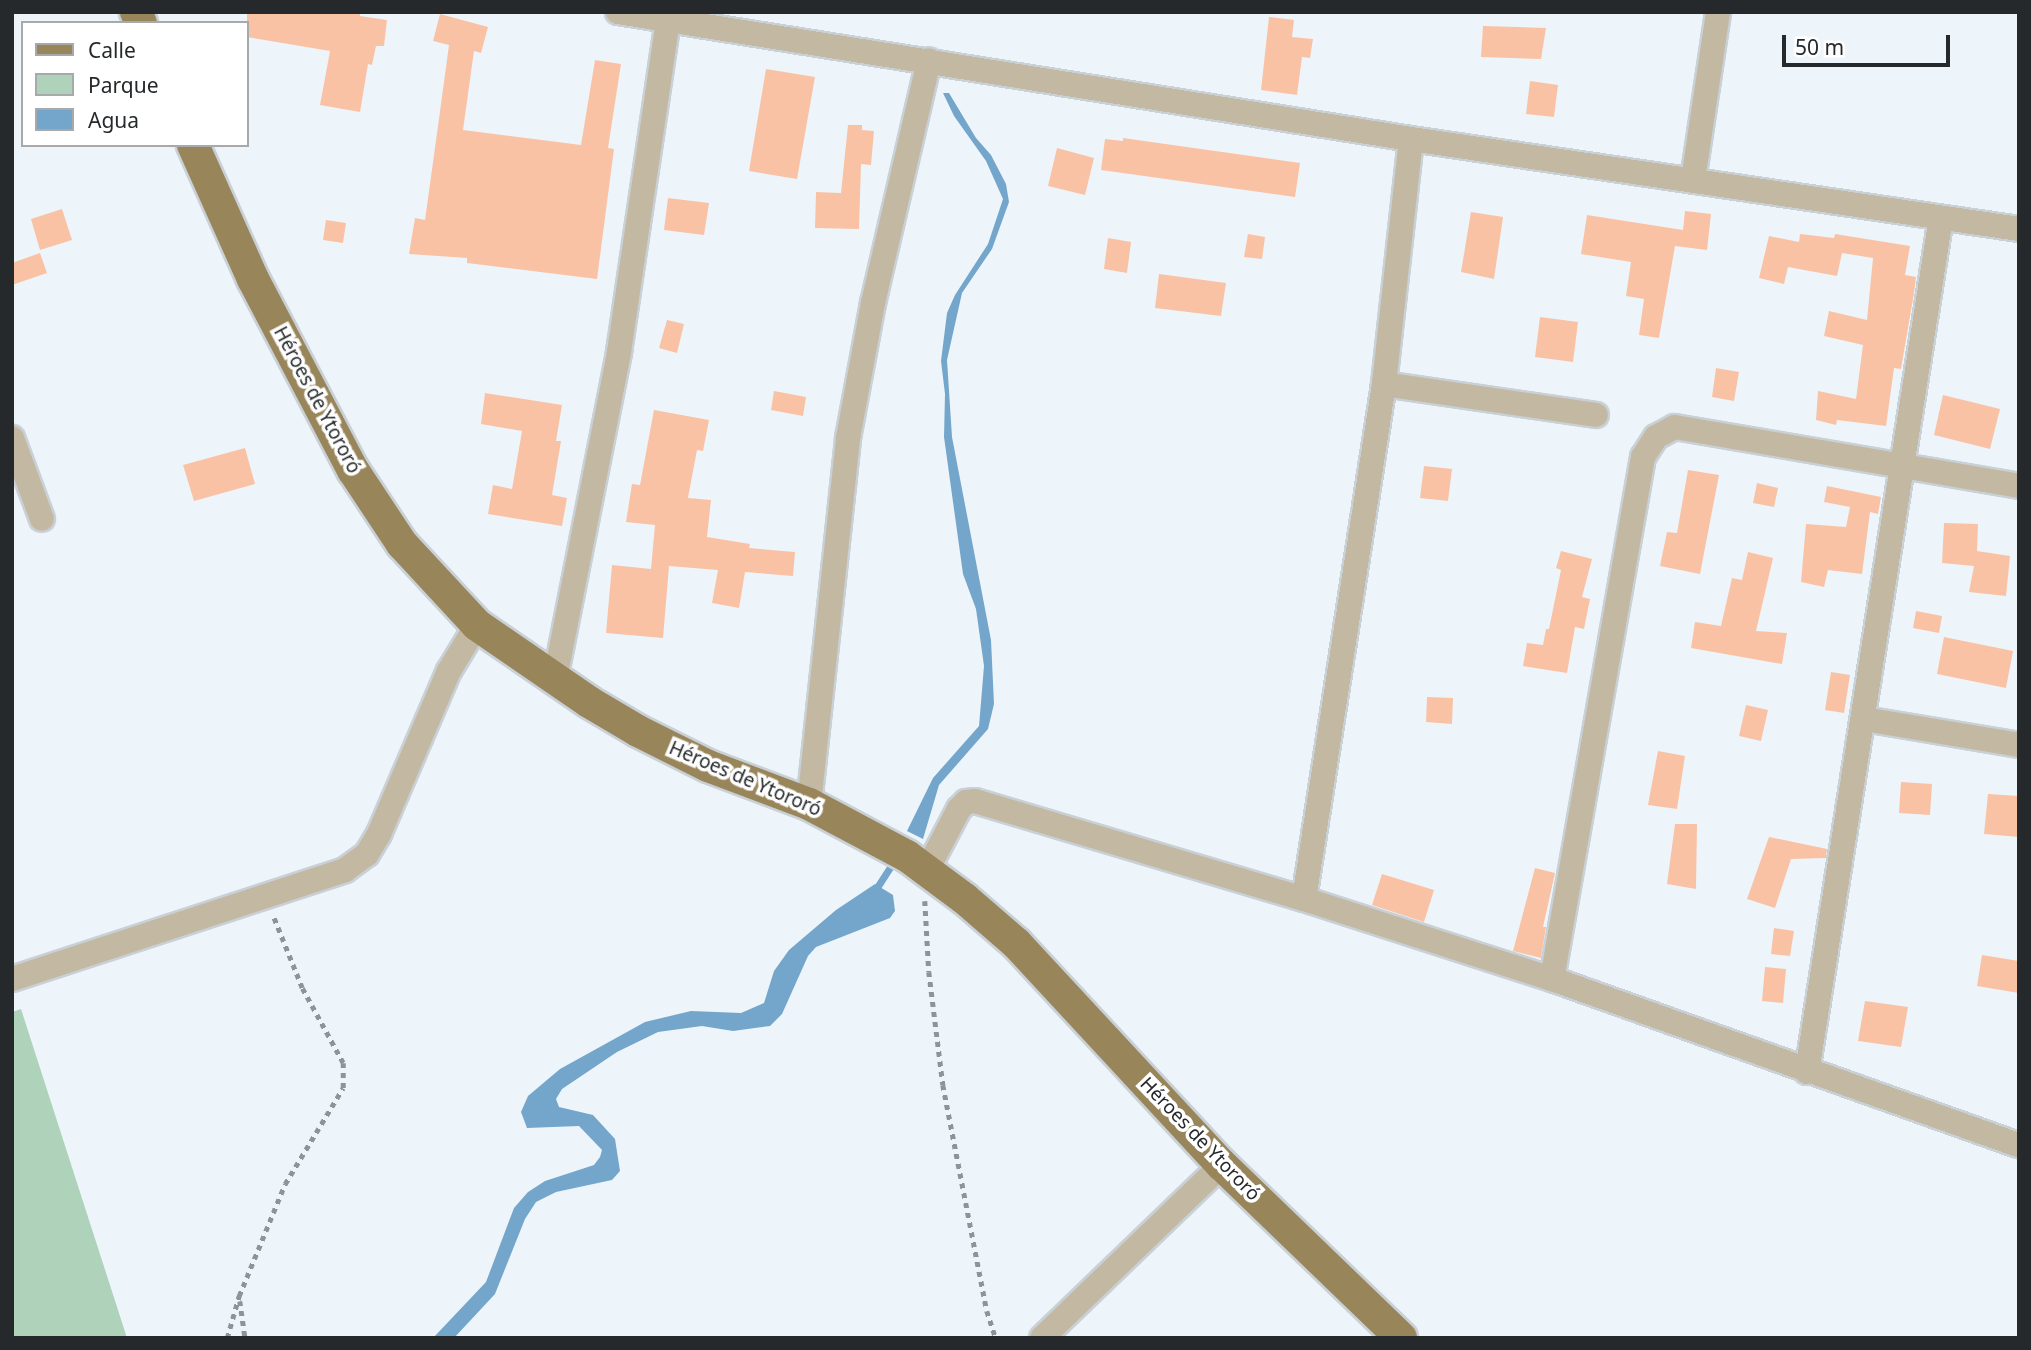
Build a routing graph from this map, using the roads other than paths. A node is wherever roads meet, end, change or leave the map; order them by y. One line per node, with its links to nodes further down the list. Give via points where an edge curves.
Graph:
1 (618, 12): 3 (street)
2 (1718, 12): 7 (street)
3 (668, 20): 4 (street); 17 (street, via 619,352)
4 (929, 60): 5 (street); 20 (street, via 873,303 848,438)
5 (1411, 139): 7 (street); 10 (street)
6 (193, 147): 16 (main road, Héroes de Ytororó, via 253,279 353,470 402,544)
7 (1693, 180): 8 (street)
8 (1941, 217): 9 (street); 13 (street)
9 (2019, 229)
10 (1384, 384): 11 (street); 22 (street)
11 (1597, 415)
12 (12, 438): 15 (street)
13 (1900, 465): 14 (street); 18 (street); 24 (street, via 1675,427 1656,437 1643,457)
14 (2019, 486)
15 (42, 519)
16 (477, 625): 17 (main road, Héroes de Ytororó); 23 (street, via 449,671 367,855 345,870)
17 (555, 679): 20 (main road, Héroes de Ytororó, via 638,731 696,760)
18 (1864, 719): 19 (street); 25 (street)
19 (2019, 745)
20 (808, 804): 21 (main road, Héroes de Ytororó)
21 (917, 863): 22 (street, via 959,808 975,801); 27 (main road, Héroes de Ytororó, via 1017,944)
22 (1304, 899): 24 (street)
23 (12, 979)
24 (1552, 979): 25 (street)
25 (1807, 1072): 26 (street)
26 (2019, 1145)
27 (1222, 1165): 28 (street); 29 (main road, Héroes de Ytororó)
28 (1042, 1338)
29 (1401, 1338)

